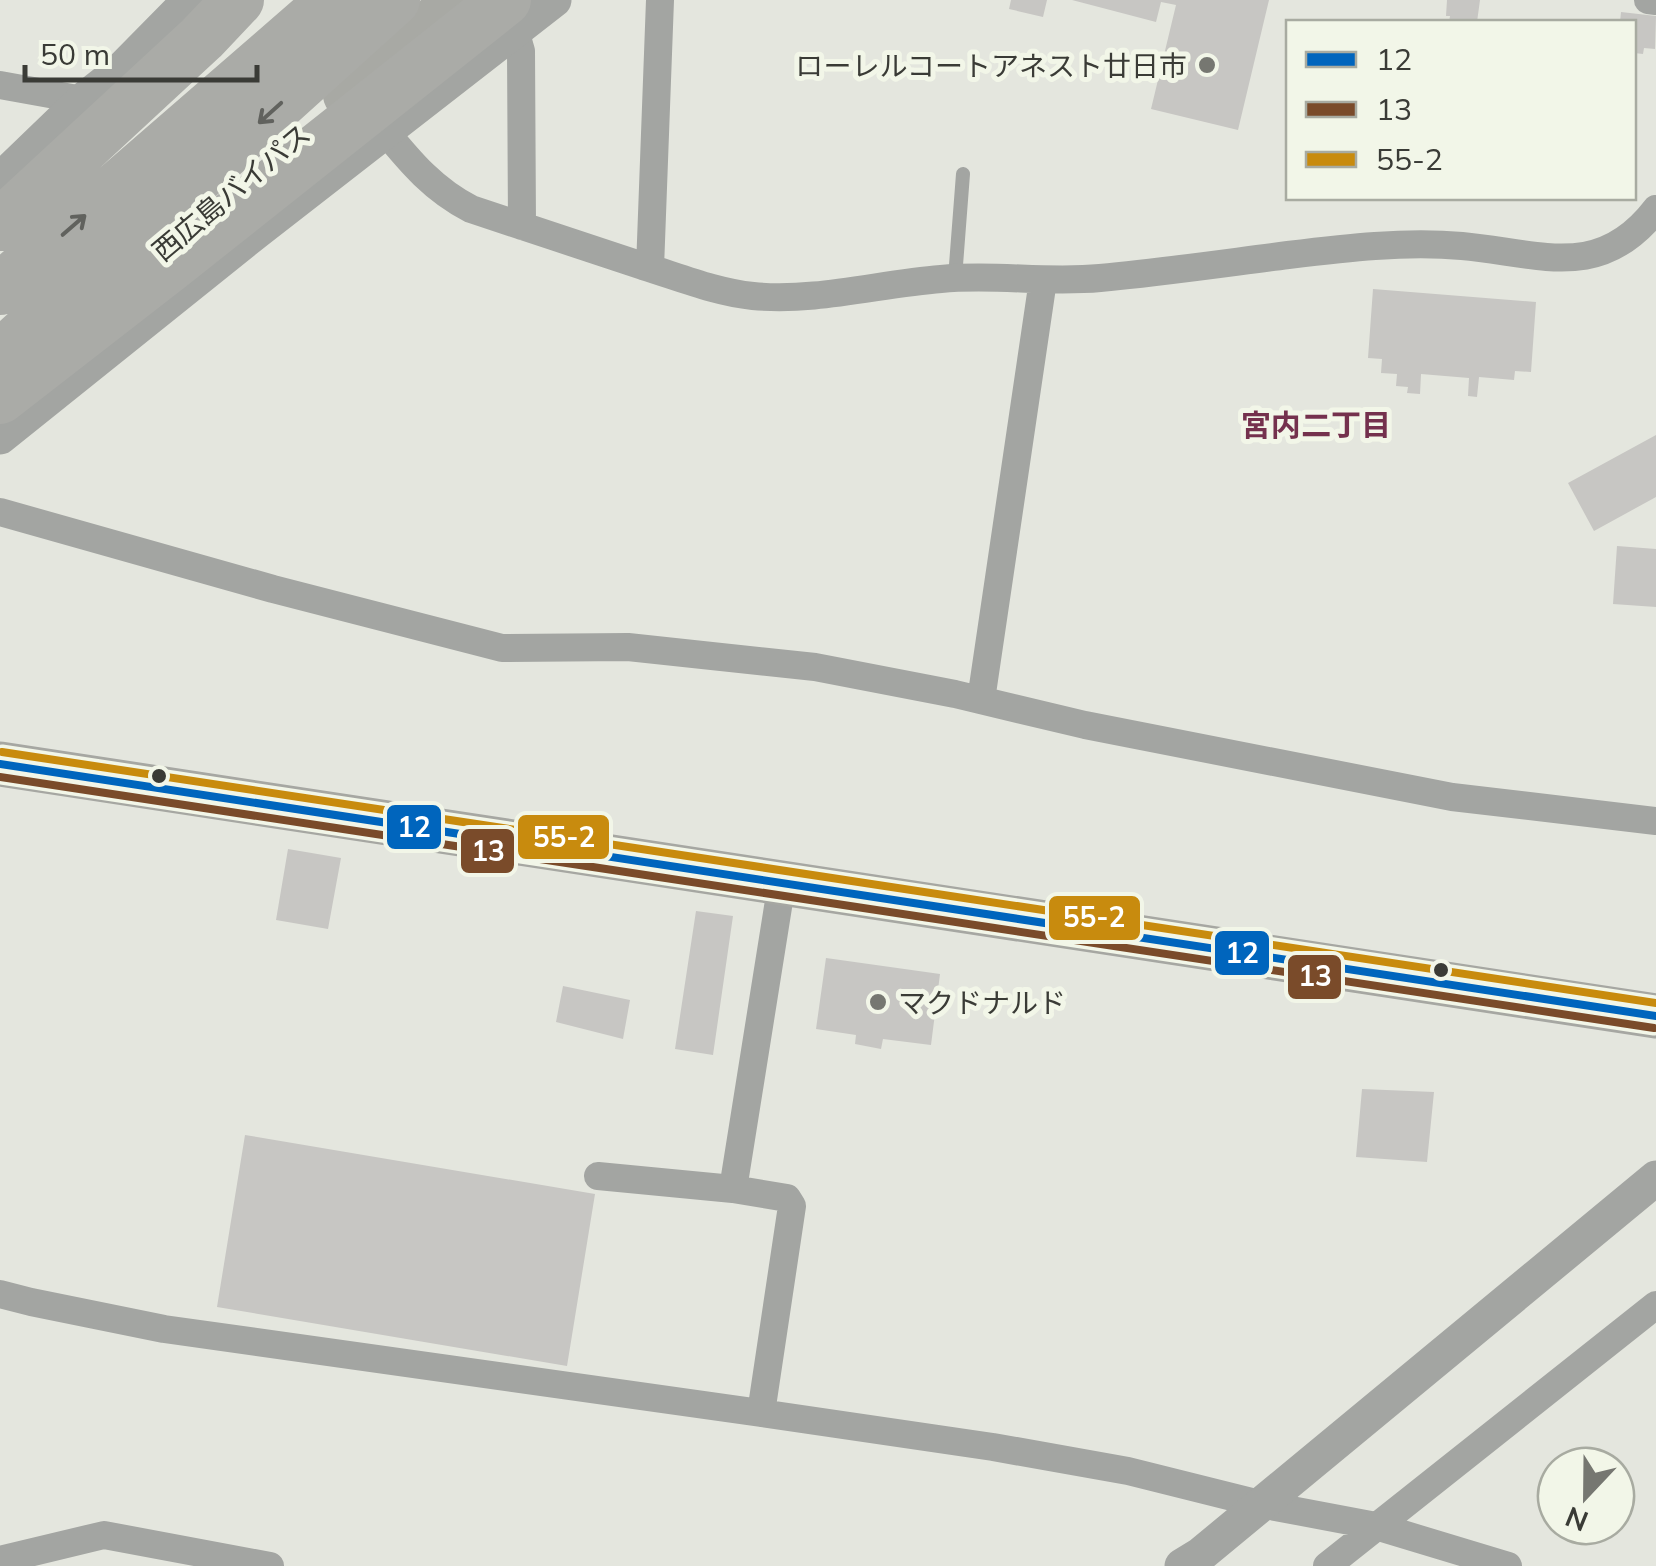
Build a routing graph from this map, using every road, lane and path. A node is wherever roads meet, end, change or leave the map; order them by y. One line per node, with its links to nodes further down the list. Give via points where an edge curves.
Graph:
1 (190, 0): 13 (street)
2 (238, 0): 18 (highway)
3 (266, 0): 20 (highway)
4 (333, 0): 24 (highway, one-way to 4)
5 (394, 0): 25 (highway, one-way to 25)
6 (458, 0): 26 (highway, 西広島バイパス)
7 (554, 0): 11 (street)
8 (660, 0): 21 (street)
9 (1648, 0): 10 (street)
10 (1656, 1)
11 (510, 15): 14 (street); 19 (street, via 521,51); 27 (highway)
12 (0, 85): 13 (street)
13 (83, 100): 16 (street)
14 (386, 131): 19 (street, via 417,171 451,199); 28 (street)
15 (964, 174): 22 (lane)
16 (0, 180)
17 (1656, 209): 23 (street, via 1639,230 1596,255 1402,245)
18 (0, 225)
19 (522, 226): 21 (street)
20 (0, 239)
21 (650, 268): 22 (street, via 726,292 788,298)
22 (955, 278): 23 (street)
23 (1043, 280): 30 (street)
24 (0, 289)
25 (0, 356)
26 (0, 379)
27 (0, 398)
28 (0, 436)
29 (0, 512): 30 (street, via 502,648 628,648 815,667)
30 (981, 700): 32 (street, via 1452,797)
31 (0, 764): 33 (main road)
32 (1656, 822)
33 (782, 882): 34 (main road); 37 (street)
34 (1656, 1016)
35 (598, 1176): 37 (street)
36 (1656, 1178): 41 (street)
37 (733, 1190): 40 (street, via 787,1198 792,1206)
38 (0, 1294): 40 (street, via 164,1329)
39 (1656, 1305): 42 (street)
40 (762, 1413): 41 (street, via 1128,1471)
41 (1260, 1504): 42 (street); 47 (street)
42 (1376, 1526): 48 (street); 49 (street)
43 (104, 1534): 44 (street); 45 (street); 46 (street)
44 (0, 1560)
45 (68, 1566)
46 (270, 1566)
47 (1182, 1566)
48 (1327, 1566)
49 (1508, 1566)

